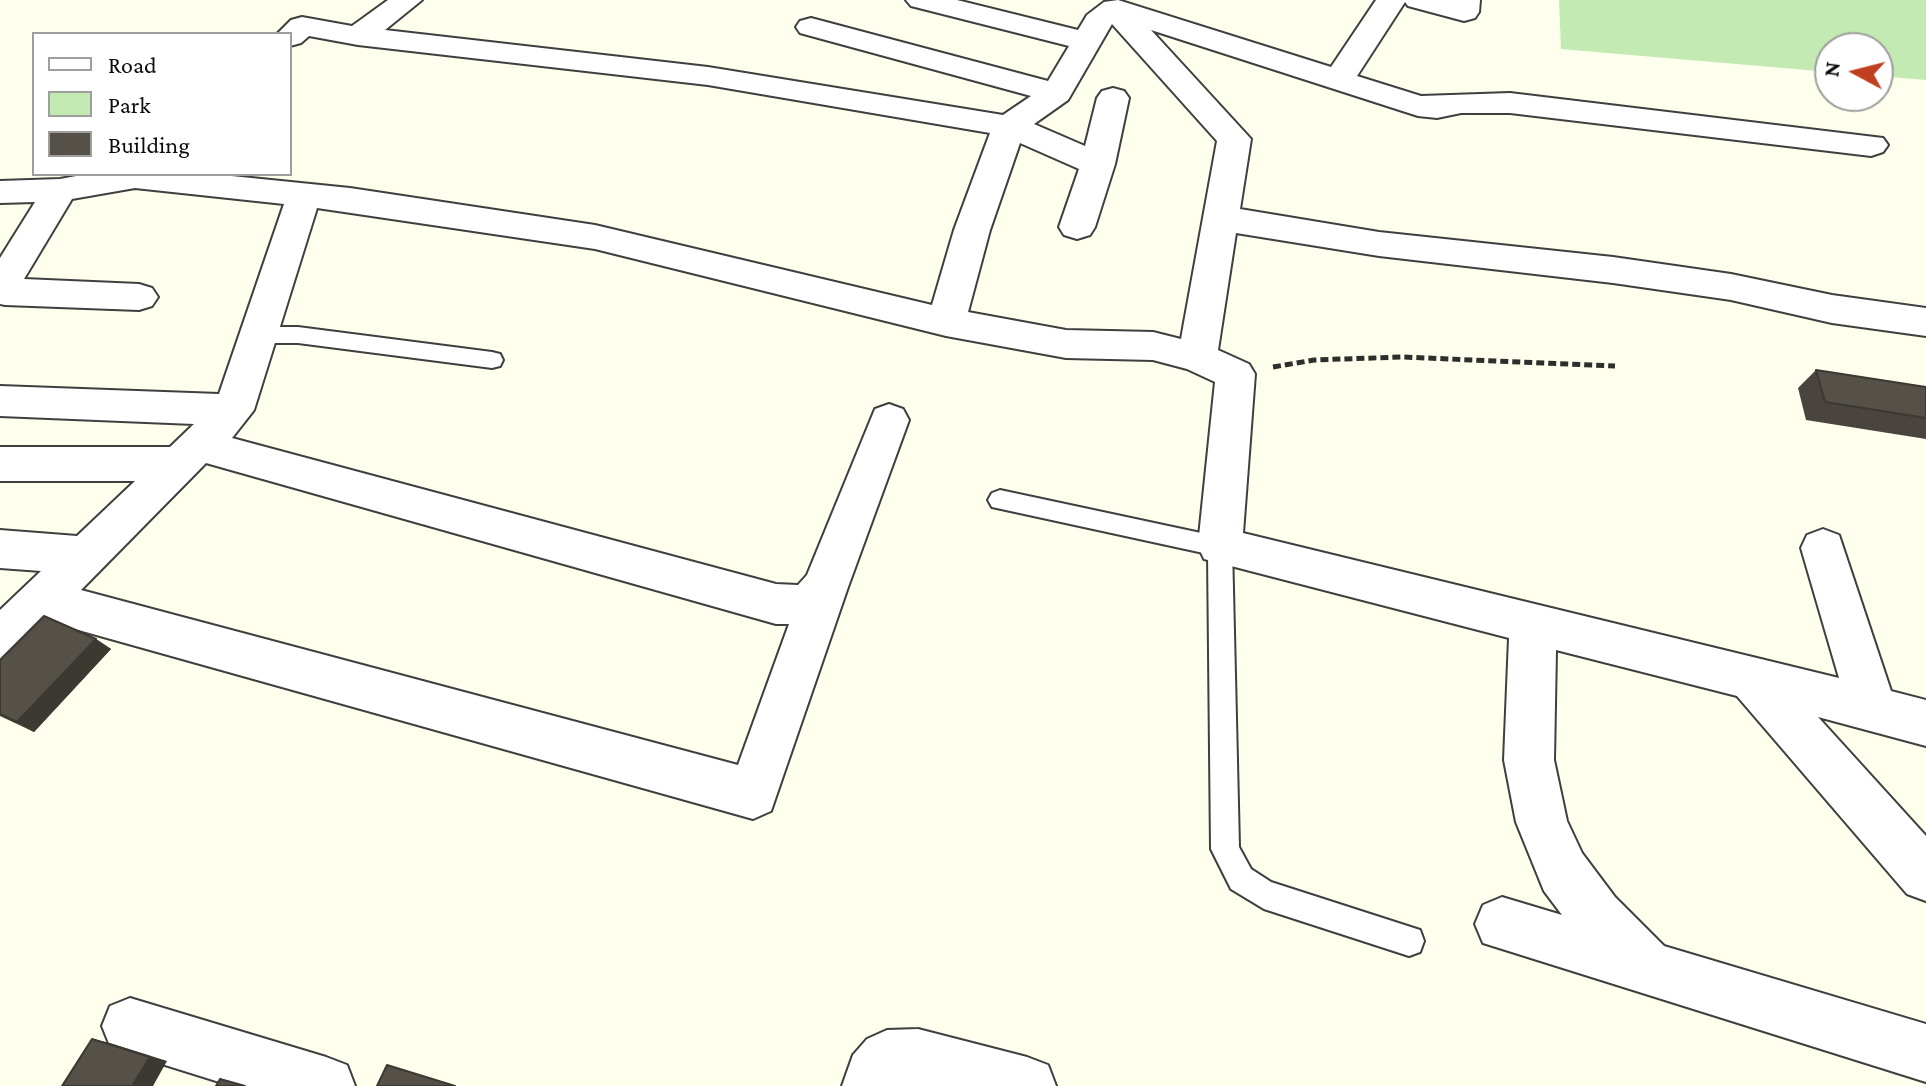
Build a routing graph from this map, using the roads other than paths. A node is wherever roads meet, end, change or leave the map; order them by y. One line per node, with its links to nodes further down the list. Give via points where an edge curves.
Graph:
1 (331, 0): 9 (street)
2 (407, 0): 10 (street)
3 (921, 0): 11 (street)
4 (1391, 0): 12 (street)
5 (1418, 0): 6 (street, via 1464,12)
6 (1465, 0)
7 (1111, 4): 11 (street); 12 (street); 23 (street, via 1234,139)
8 (811, 27): 13 (street)
9 (296, 32): 10 (street)
10 (358, 36): 15 (street, via 708,76)
11 (1087, 41): 13 (street)
12 (1338, 80): 16 (street, via 1427,107 1510,103)
13 (1057, 93): 15 (street)
14 (1113, 98): 17 (street)
15 (1009, 126): 17 (street); 26 (street)
16 (1871, 145)
17 (1098, 164): 24 (street)
18 (131, 176): 20 (street)
19 (144, 176): 22 (street)
20 (60, 190): 21 (street); 25 (street, via 0,288)
21 (0, 191)
22 (304, 195): 26 (street, via 595,237); 28 (street)
23 (1220, 218): 27 (street, via 1379,244 1731,287); 29 (street)
24 (1077, 227)
25 (139, 297)
26 (946, 322): 29 (street, via 1066,344 1153,346)
27 (1926, 322)
28 (260, 335): 30 (lane, via 298,335); 32 (street)
29 (1197, 357): 37 (street, via 1235,374)
30 (492, 360)
31 (0, 401): 32 (street)
32 (234, 410): 34 (street)
33 (889, 420): 41 (street)
34 (189, 455): 35 (street); 40 (street); 41 (street, via 776,604 808,605)
35 (0, 464)
36 (1000, 500): 37 (lane)
37 (1220, 546): 43 (street); 50 (lane, via 1225,849 1241,879 1264,894)
38 (1823, 548): 46 (street)
39 (0, 549): 40 (street)
40 (89, 556): 42 (street)
41 (825, 587): 42 (street, via 753,794)
42 (44, 600): 44 (street)
43 (1533, 624): 45 (street); 51 (street, via 1529,760 1542,822 1563,872 1596,916)
44 (0, 641)
45 (1752, 678): 46 (street); 48 (street)
46 (1872, 709): 47 (street)
47 (1926, 723)
48 (1926, 875)
49 (1502, 924): 51 (street)
50 (1409, 941)
51 (1648, 968): 53 (street)
52 (130, 1026): 54 (street)
53 (1926, 1053)
54 (326, 1086)
55 (871, 1086): 56 (street, via 887,1059 918,1058)
56 (1027, 1086)

